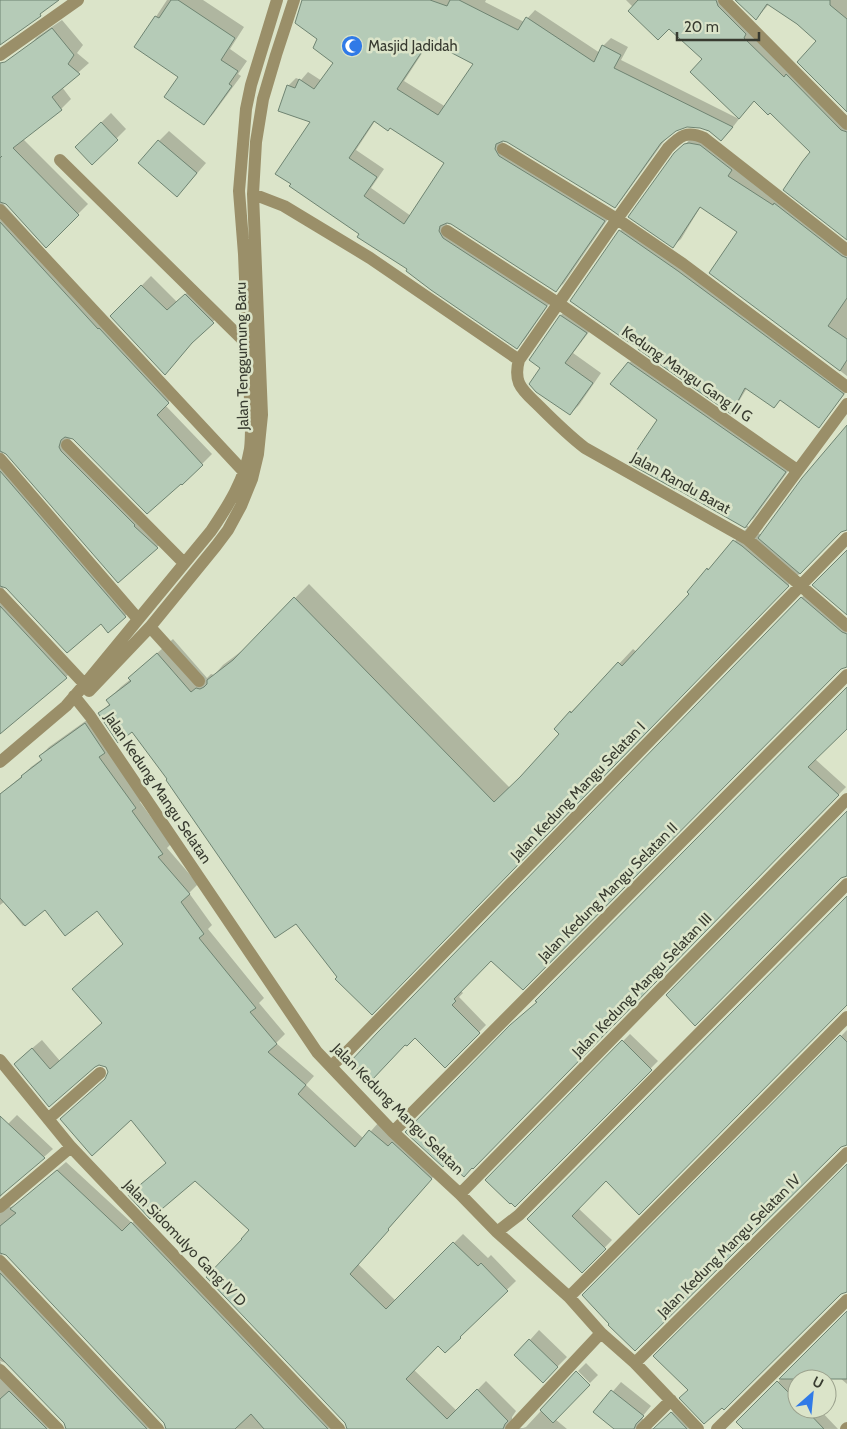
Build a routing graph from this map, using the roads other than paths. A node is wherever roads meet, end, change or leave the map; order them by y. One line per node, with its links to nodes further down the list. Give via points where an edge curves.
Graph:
1 (78, 0): 5 (street)
2 (277, 0): 15 (street, Jalan Tenggumung Baru, via 246,109 239,191)
3 (294, 0): 9 (street, Jalan Tenggumung Baru, via 263,99 256,142)
4 (724, 0): 6 (street)
5 (0, 55)
6 (847, 124)
7 (503, 149): 11 (street)
8 (60, 160): 15 (street)
9 (254, 194): 16 (street, via 284,206 354,248); 30 (street, Jalan Tenggumung Baru, via 262,416 256,466 228,530)
10 (0, 210): 22 (street)
11 (617, 219): 13 (street, via 668,148 684,135 693,134 704,138); 14 (street); 17 (street, via 683,264)
12 (447, 231): 14 (street, Kedung Mangu Gang II G)
13 (847, 250)
14 (558, 304): 16 (street); 21 (street, Kedung Mangu Gang II G)
15 (248, 345): 22 (street, Jalan Tenggumung Baru, via 251,446)
16 (519, 360): 24 (street, Jalan Randu Barat, via 519,383 566,434 585,448)
17 (847, 387)
18 (847, 404): 21 (street)
19 (67, 445): 25 (street)
20 (0, 459): 28 (street)
21 (797, 470): 24 (street)
22 (244, 472): 25 (street, Jalan Tenggumung Baru, via 226,509)
23 (847, 538): 26 (street, Jalan Kedung Mangu Selatan I)
24 (747, 539): 26 (street, Jalan Randu Barat)
25 (184, 563): 28 (street, Jalan Tenggumung Baru)
26 (802, 585): 29 (street, Jalan Randu Barat); 40 (street, Jalan Kedung Mangu Selatan I)
27 (0, 594): 33 (street)
28 (138, 619): 33 (street, Jalan Tenggumung Baru)
29 (847, 626)
30 (150, 627): 32 (street); 33 (street, Jalan Tenggumung Baru)
31 (847, 676): 43 (street, Jalan Kedung Mangu Selatan II)
32 (198, 681)
33 (88, 687): 34 (street, Jalan Tenggumung Baru)
34 (74, 702): 35 (street, Jalan Tenggumung Baru); 40 (street, Jalan Kedung Mangu Selatan, via 90,716 317,1052)
35 (0, 762)
36 (847, 799): 46 (street, Jalan Kedung Mangu Selatan III)
37 (847, 884): 48 (street, via 519,1215)
38 (847, 1017): 50 (street)
39 (0, 1060): 42 (street, Jalan Sidomulyo Gang IV D)
40 (331, 1066): 43 (street, Jalan Kedung Mangu Selatan)
41 (100, 1073): 42 (street)
42 (48, 1119): 44 (street, Jalan Sidomulyo Gang IV D)
43 (393, 1132): 46 (street, Jalan Kedung Mangu Selatan)
44 (71, 1148): 47 (street); 58 (street, Jalan Sidomulyo Gang IV D)
45 (847, 1154): 53 (street, Jalan Kedung Mangu Selatan IV)
46 (460, 1194): 48 (street, Jalan Kedung Mangu Selatan)
47 (0, 1207)
48 (497, 1232): 50 (street, Jalan Kedung Mangu Selatan)
49 (0, 1261): 57 (street)
50 (569, 1297): 52 (street, Jalan Kedung Mangu Selatan)
51 (847, 1300): 62 (street)
52 (601, 1333): 53 (street, Jalan Kedung Mangu Selatan); 59 (street)
53 (634, 1362): 55 (street, Jalan Kedung Mangu Selatan)
54 (0, 1370): 56 (street)
55 (671, 1400): 60 (street); 61 (street, Jalan Kedung Mangu Selatan)
56 (58, 1429)
57 (158, 1429)
58 (339, 1429)
59 (512, 1429)
60 (642, 1429)
61 (698, 1429)
62 (717, 1429)

